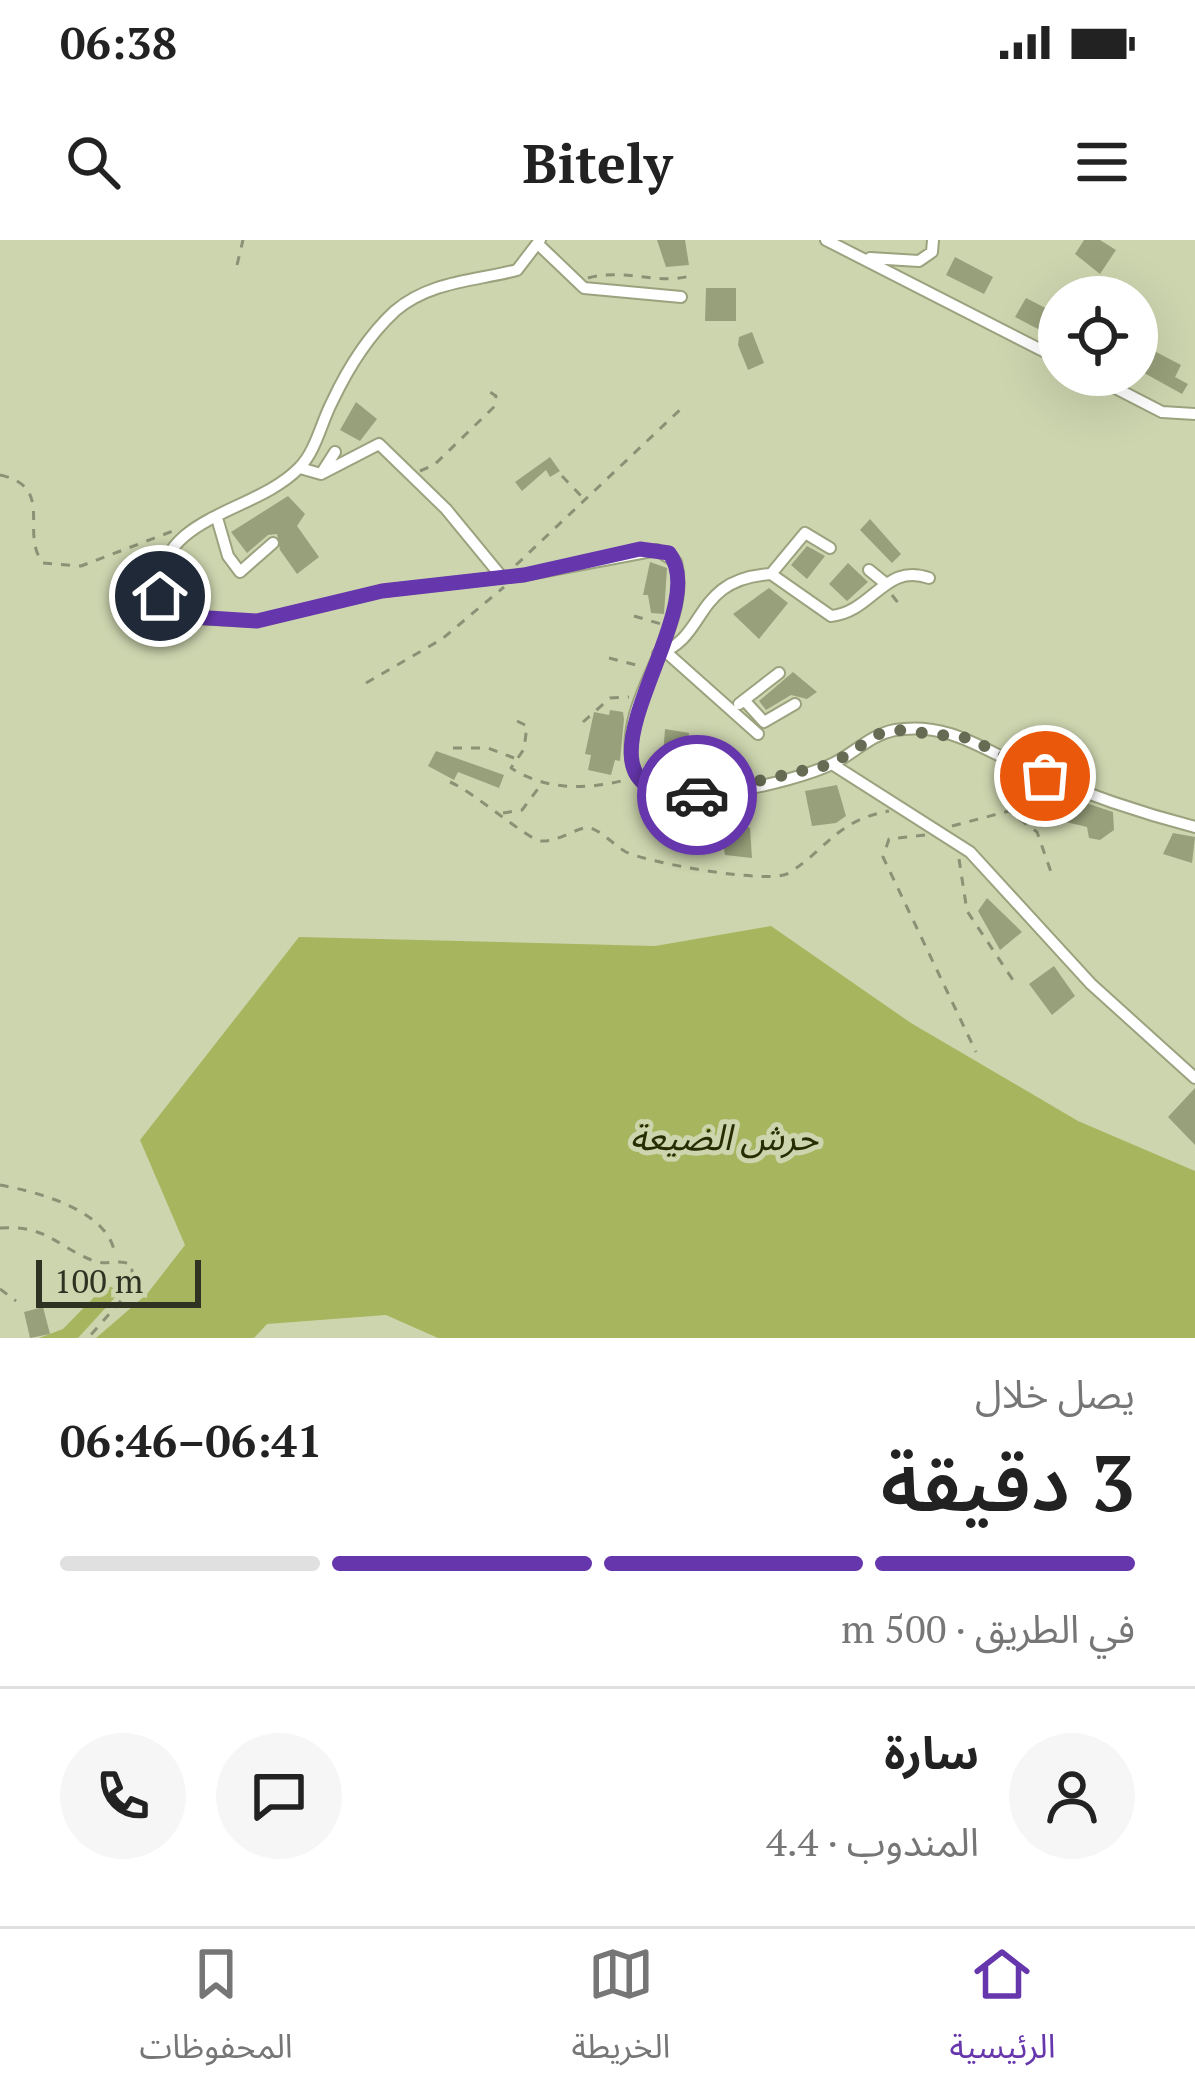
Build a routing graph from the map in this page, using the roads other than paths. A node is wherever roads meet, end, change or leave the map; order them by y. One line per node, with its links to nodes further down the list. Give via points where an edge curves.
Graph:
1 (826, 240): 4 (street)
2 (932, 240): 4 (street, via 932,252 919,261)
3 (539, 242): 5 (street, via 574,281 596,292); 10 (street, via 517,271 434,288 394,312 353,364)
4 (869, 258): 6 (street)
5 (681, 297)
6 (1038, 348)
7 (1131, 396): 8 (street, via 1162,412)
8 (1195, 414)
9 (335, 452): 11 (street)
10 (300, 468): 11 (street); 12 (street)
11 (321, 474): 17 (street, via 379,444)
12 (217, 518): 13 (street, via 240,572); 17 (street, via 182,534 162,561 158,586 170,610 191,618 257,621 382,591)
13 (273, 543)
14 (830, 548): 16 (street, via 805,533)
15 (869, 570): 19 (street)
16 (771, 574): 19 (street, via 831,616); 20 (street, via 722,586)
17 (506, 576): 20 (street, via 640,549 669,553 679,573)
18 (929, 578): 19 (street, via 912,572)
19 (886, 589)
20 (662, 653): 24 (street); 26 (street, via 631,752 637,777 654,793 693,795)
21 (779, 673): 22 (street)
22 (744, 700): 23 (street, via 764,722); 24 (street)
23 (795, 704)
24 (732, 710): 25 (street)
25 (758, 734)
26 (832, 764): 27 (street, via 879,734 950,732 1030,770); 28 (street, via 962,845 1091,984)
27 (1195, 827)
28 (1195, 1078)

